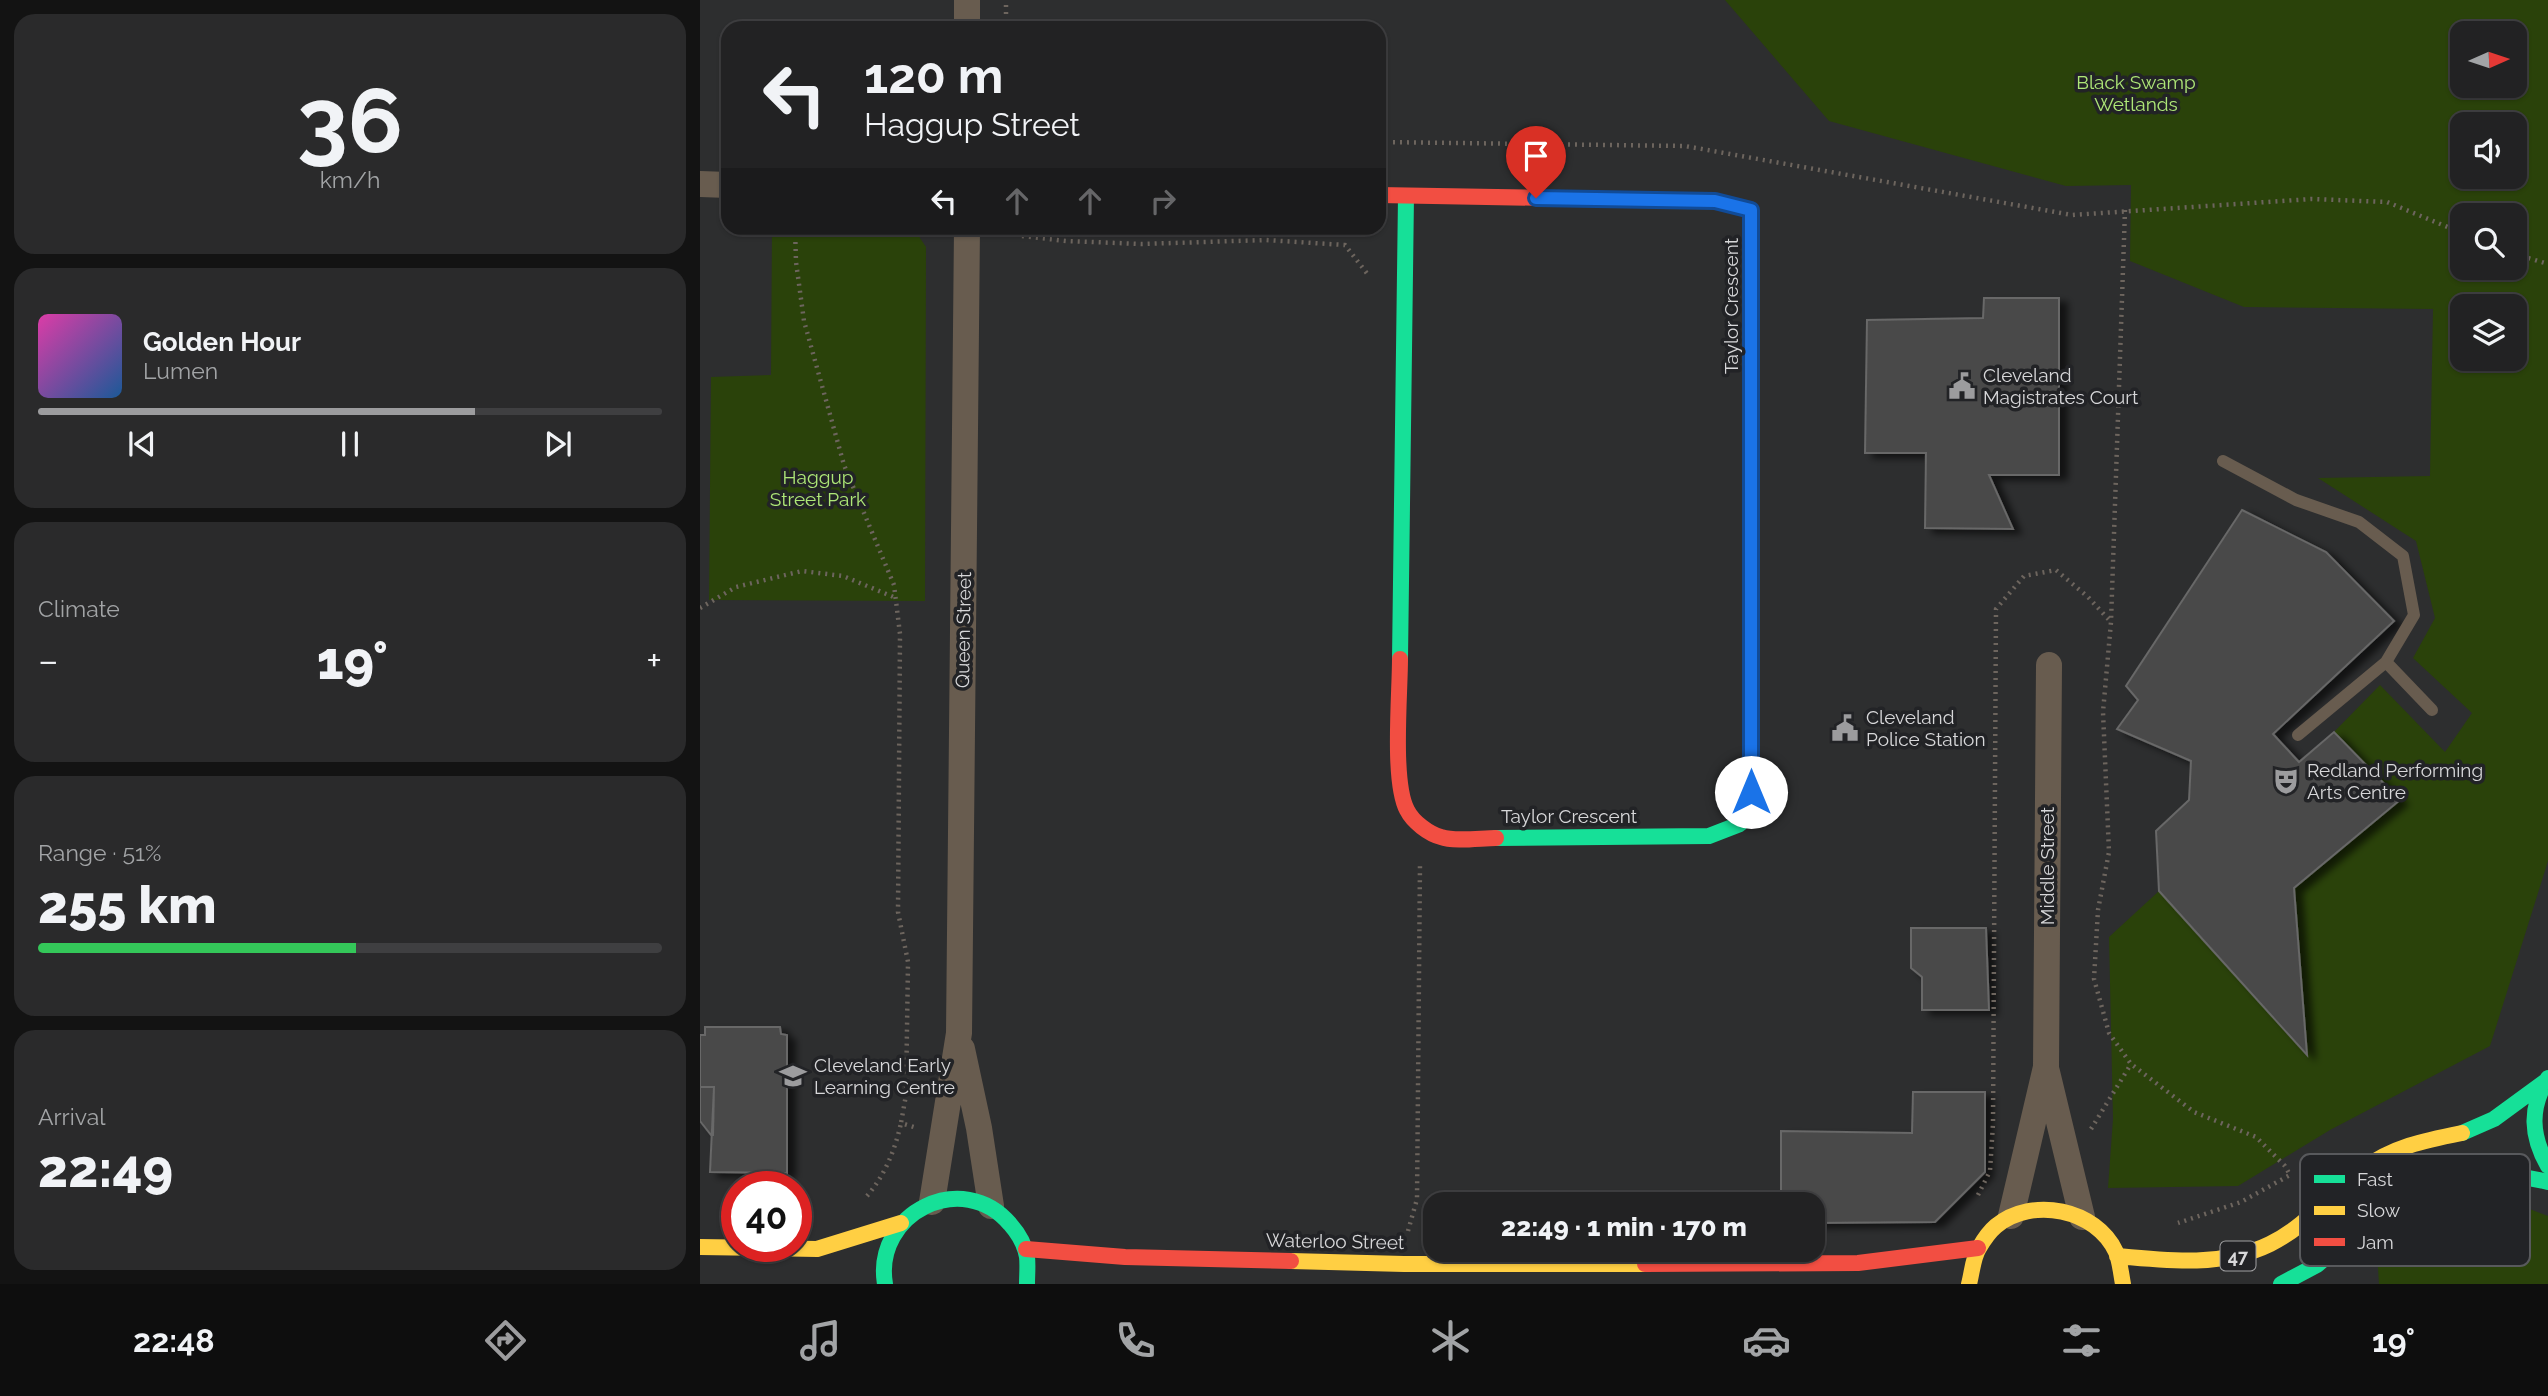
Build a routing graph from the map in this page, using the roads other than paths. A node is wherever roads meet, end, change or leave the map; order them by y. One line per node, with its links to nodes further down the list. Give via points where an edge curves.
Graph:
1 (967, 0): 2 (street)
2 (967, 21)
3 (700, 184): 4 (street)
4 (721, 185)
5 (1386, 195): 6 (main road)
6 (1406, 196): 6 (main road, Taylor Crescent, via 1399,773 1404,809 1442,838 1709,836 1740,824 1751,792 1751,210 1715,201)
7 (967, 235): 13 (street, Queen Street)
8 (2222, 461): 9 (lane, via 2296,500 2359,522 2403,556 2414,615)
9 (2386, 662): 11 (lane); 12 (lane)
10 (2049, 665): 14 (street, Middle Street)
11 (2432, 710)
12 (2298, 735)
13 (958, 1033): 20 (street, Queen Street); 21 (street, Queen Street)
14 (2046, 1067): 22 (street, Middle Street); 23 (street, Middle Street)
15 (2547, 1079): 16 (main road, 47, via 2484,1125); 17 (main road, via 2535,1103 2533,1127)
16 (2390, 1154)
17 (2548, 1166)
18 (2530, 1179): 19 (main road)
19 (2548, 1182)
20 (932, 1202): 21 (main road, via 972,1199); 24 (main road)
21 (991, 1206): 28 (main road, via 1007,1217)
22 (2011, 1216): 23 (main road, via 2034,1209 2059,1209); 27 (main road, via 1992,1229)
23 (2082, 1217): 29 (main road, via 2103,1234)
24 (901, 1223): 26 (main road, via 817,1249); 31 (main road, via 884,1259)
25 (2300, 1227): 29 (main road, 47, via 2249,1254 2195,1262)
26 (700, 1247)
27 (1978, 1248): 28 (main road, Waterloo Street, via 1858,1263 1404,1264 1125,1257); 33 (main road)
28 (1026, 1249): 32 (main road)
29 (2117, 1256): 34 (main road)
30 (2322, 1266): 35 (main road)
31 (885, 1284)
32 (1027, 1284)
33 (1969, 1284)
34 (2123, 1284)
35 (2281, 1284)

